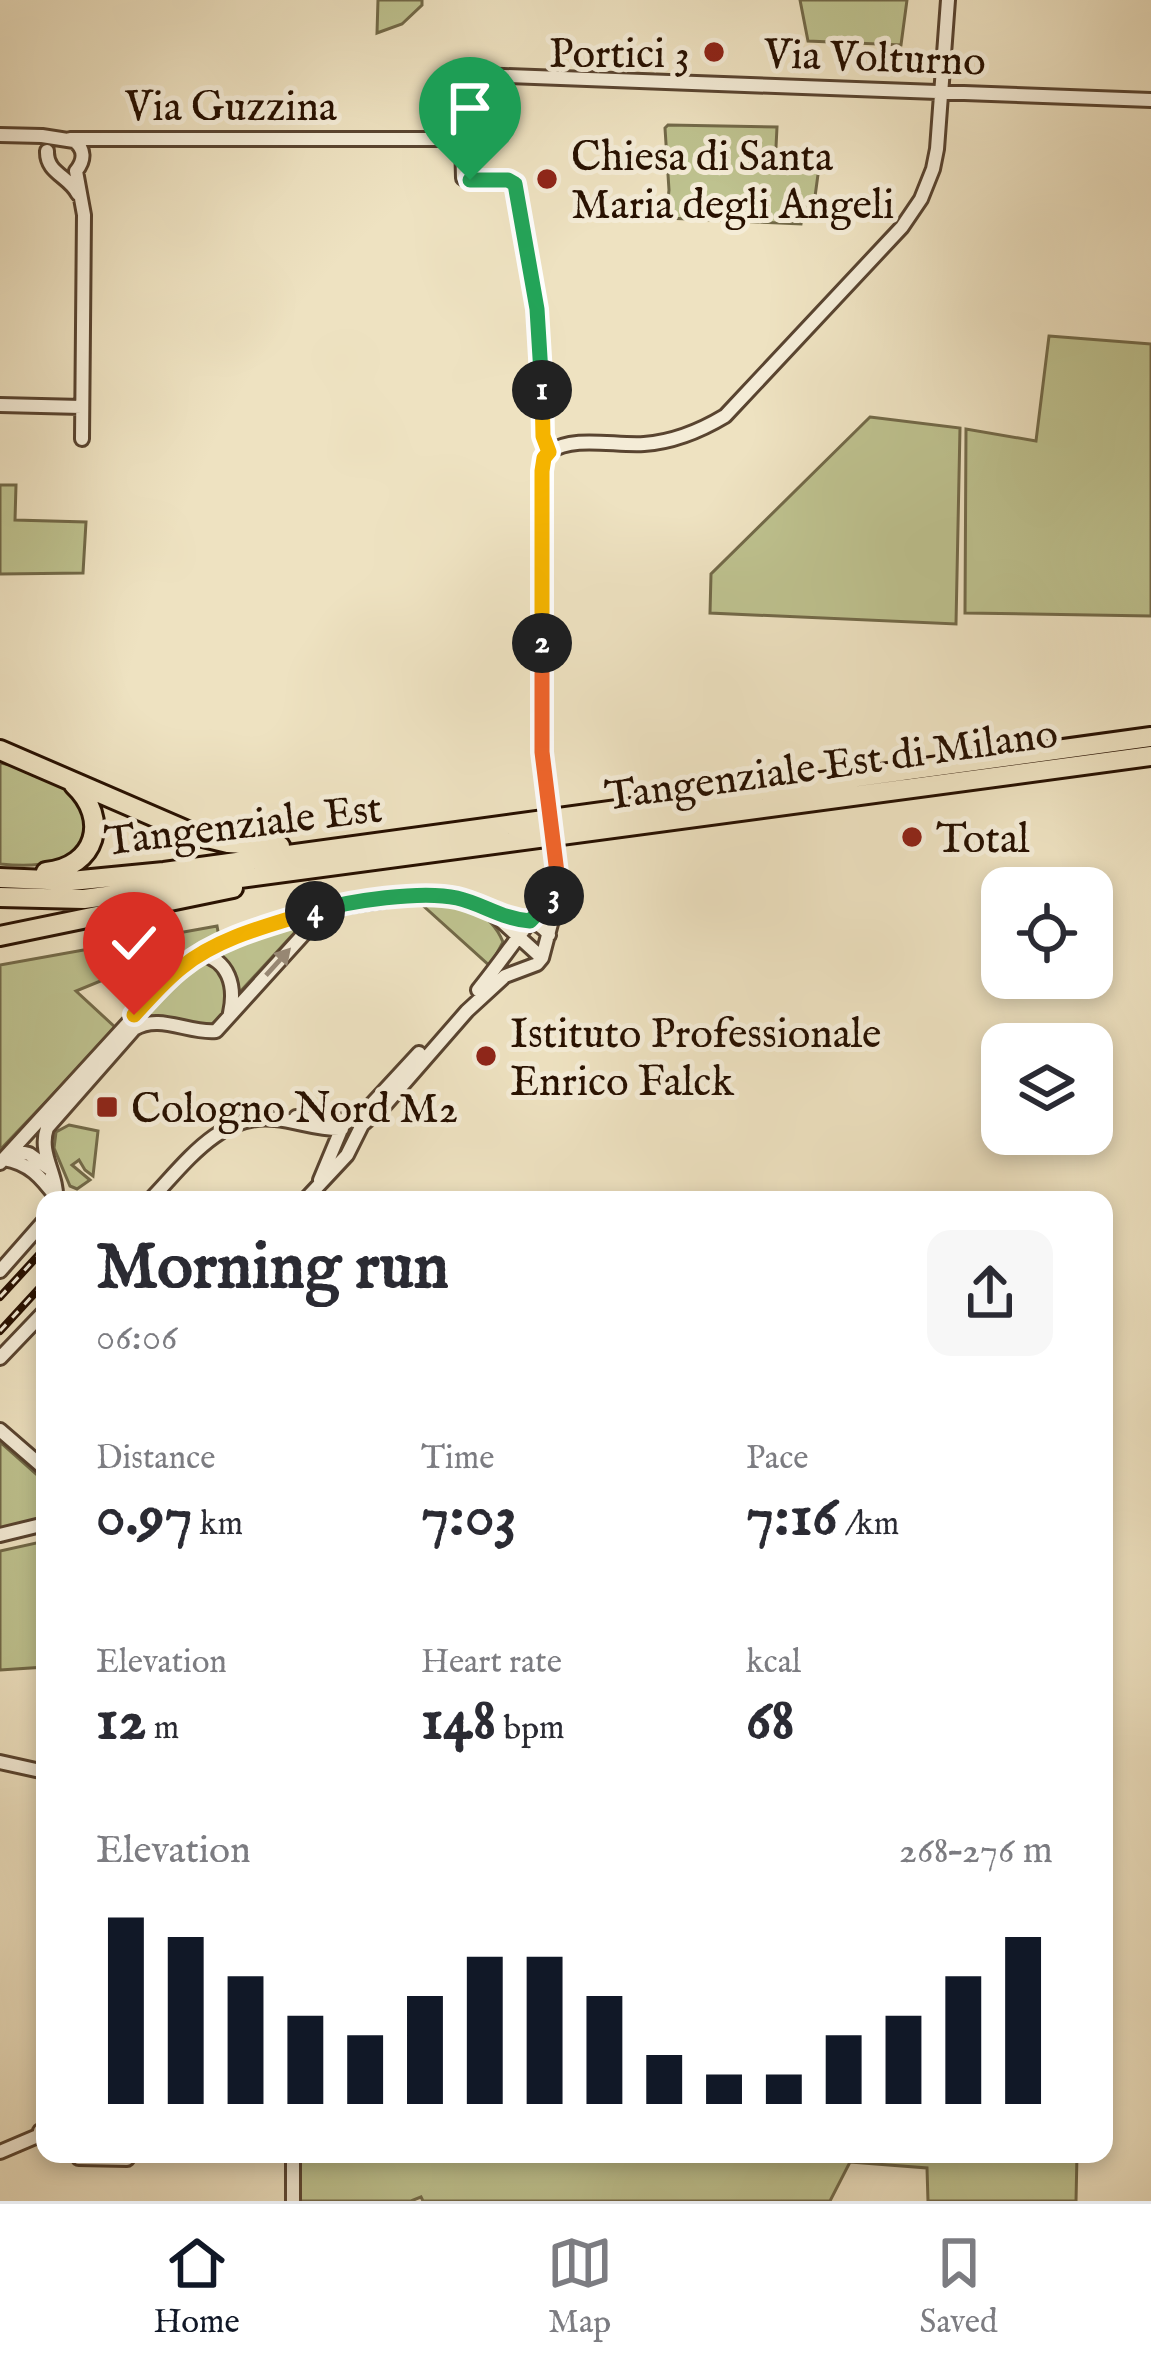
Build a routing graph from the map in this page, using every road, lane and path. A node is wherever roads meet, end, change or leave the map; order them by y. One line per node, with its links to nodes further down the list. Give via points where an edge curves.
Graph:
1 (948, 0): 2 (street)
2 (941, 92): 3 (street, Via Volturno); 6 (street, Via Volturno, via 478,75 464,84); 15 (street, via 938,149 912,214 735,407 667,441 568,444)
3 (1151, 100)
4 (0, 136): 5 (street, Via Guzzina)
5 (28, 136): 7 (street, Via Guzzina); 8 (street)
6 (462, 138): 7 (street, Via Guzzina); 15 (street, via 463,178 512,181 517,189)
7 (71, 142): 8 (street); 9 (street, via 83,158)
8 (47, 151): 10 (street)
9 (76, 171): 10 (street); 11 (street)
10 (61, 174): 11 (street)
11 (83, 206): 13 (street)
12 (0, 405): 13 (street)
13 (82, 407): 14 (street)
14 (82, 439)
15 (549, 452): 23 (street, bridge, via 542,471 542,752)
16 (1151, 733): 20 (highway, Tangenziale Est di Milano)
17 (0, 750): 19 (highway)
18 (1151, 756): 21 (highway, Tangenziale Est di Milano)
19 (66, 778): 20 (highway, via 228,843); 22 (highway, via 91,805 87,852 58,871)
20 (494, 826): 22 (highway, Tangenziale Est, via 164,872 71,881)
21 (308, 868): 24 (highway, Tangenziale Est, via 84,898); 29 (highway)
22 (0, 874)
23 (557, 874): 27 (street, via 551,901); 28 (street)
24 (0, 897)
25 (345, 905): 26 (street, via 442,895); 32 (street); 34 (street, one-way to 25, via 317,920)
26 (492, 912): 27 (street); 30 (street); 31 (street)
27 (530, 921): 28 (street); 30 (street)
28 (549, 935): 33 (street)
29 (0, 936)
30 (520, 937): 31 (street); 33 (street)
31 (509, 953): 37 (street, via 370,1106)
32 (199, 955): 34 (street, via 218,962 232,983); 41 (street)
33 (542, 958): 36 (street, via 491,986)
34 (220, 1029): 42 (street, via 136,1027 48,1126 43,1145)
35 (247, 1119): 37 (street); 38 (street); 46 (street, via 209,1139)
36 (365, 1121): 37 (street); 39 (street)
37 (341, 1125): 38 (street); 39 (street); 40 (street)
38 (308, 1126): 40 (street)
39 (352, 1145): 43 (street)
40 (330, 1153): 43 (street)
41 (5, 1157): 42 (street, via 28,1154); 44 (street, via 28,1166)
42 (51, 1169): 45 (street)
43 (315, 1189)
44 (51, 1191)
45 (56, 1191)
46 (159, 1191)
47 (36, 1230): 48 (street)
48 (19, 1248): 49 (street); 50 (street)
49 (0, 1252)
50 (0, 1271)
51 (36, 1320): 52 (street)
52 (0, 1358)
53 (0, 1430): 54 (street)
54 (36, 1461)
55 (36, 1526): 56 (street)
56 (0, 1535)
57 (0, 1762): 58 (street)
58 (36, 1770)
59 (36, 2136): 60 (street)
60 (0, 2152)
61 (293, 2163): 62 (street)
62 (293, 2201)

